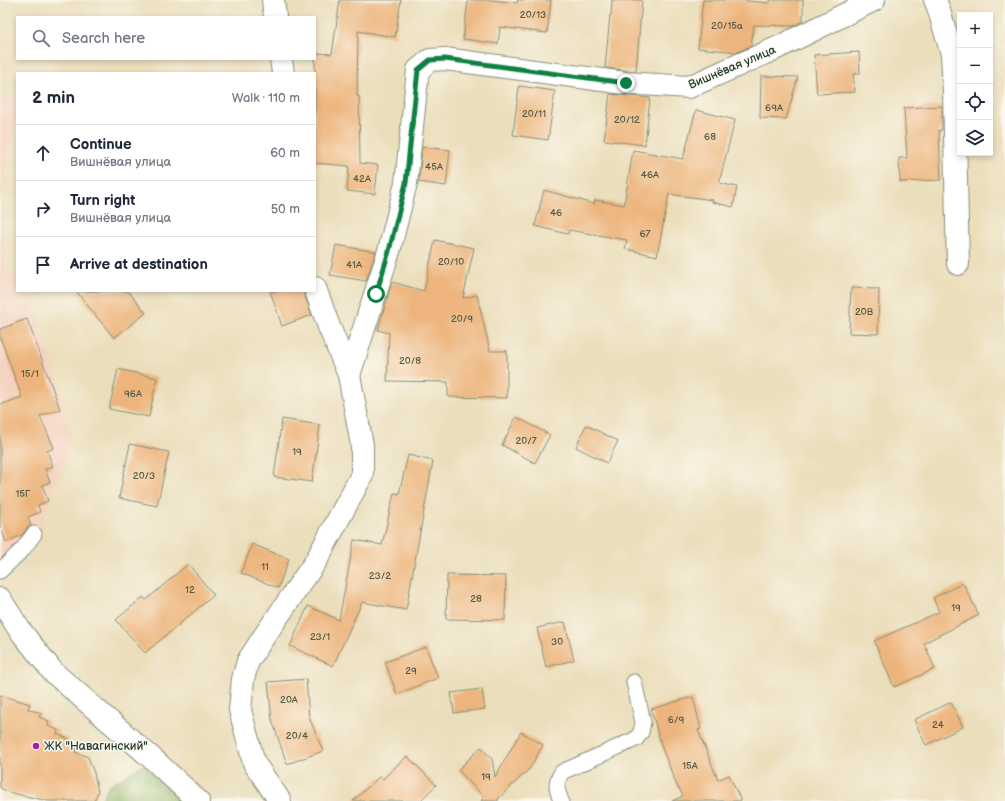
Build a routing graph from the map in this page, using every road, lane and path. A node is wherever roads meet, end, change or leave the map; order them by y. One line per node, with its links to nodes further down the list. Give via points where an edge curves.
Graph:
1 (273, 0): 4 (street)
2 (874, 0): 9 (street, Вишнёвая улица, via 779,47 689,87 626,83 445,59 430,60 418,70 406,183 389,251)
3 (935, 0): 7 (street, via 952,54)
4 (275, 16)
5 (281, 60): 6 (street)
6 (283, 72)
7 (958, 264)
8 (316, 291): 9 (street)
9 (349, 375): 15 (street, via 362,445 362,475 316,561 248,661 243,679 240,710 254,763)
10 (34, 534): 11 (lane, via 23,549)
11 (0, 571)
12 (0, 599): 14 (street, via 19,629 53,672)
13 (634, 682): 16 (lane, via 643,722 641,732 636,739 562,772 557,778)
14 (198, 801)
15 (280, 801)
16 (561, 801)

